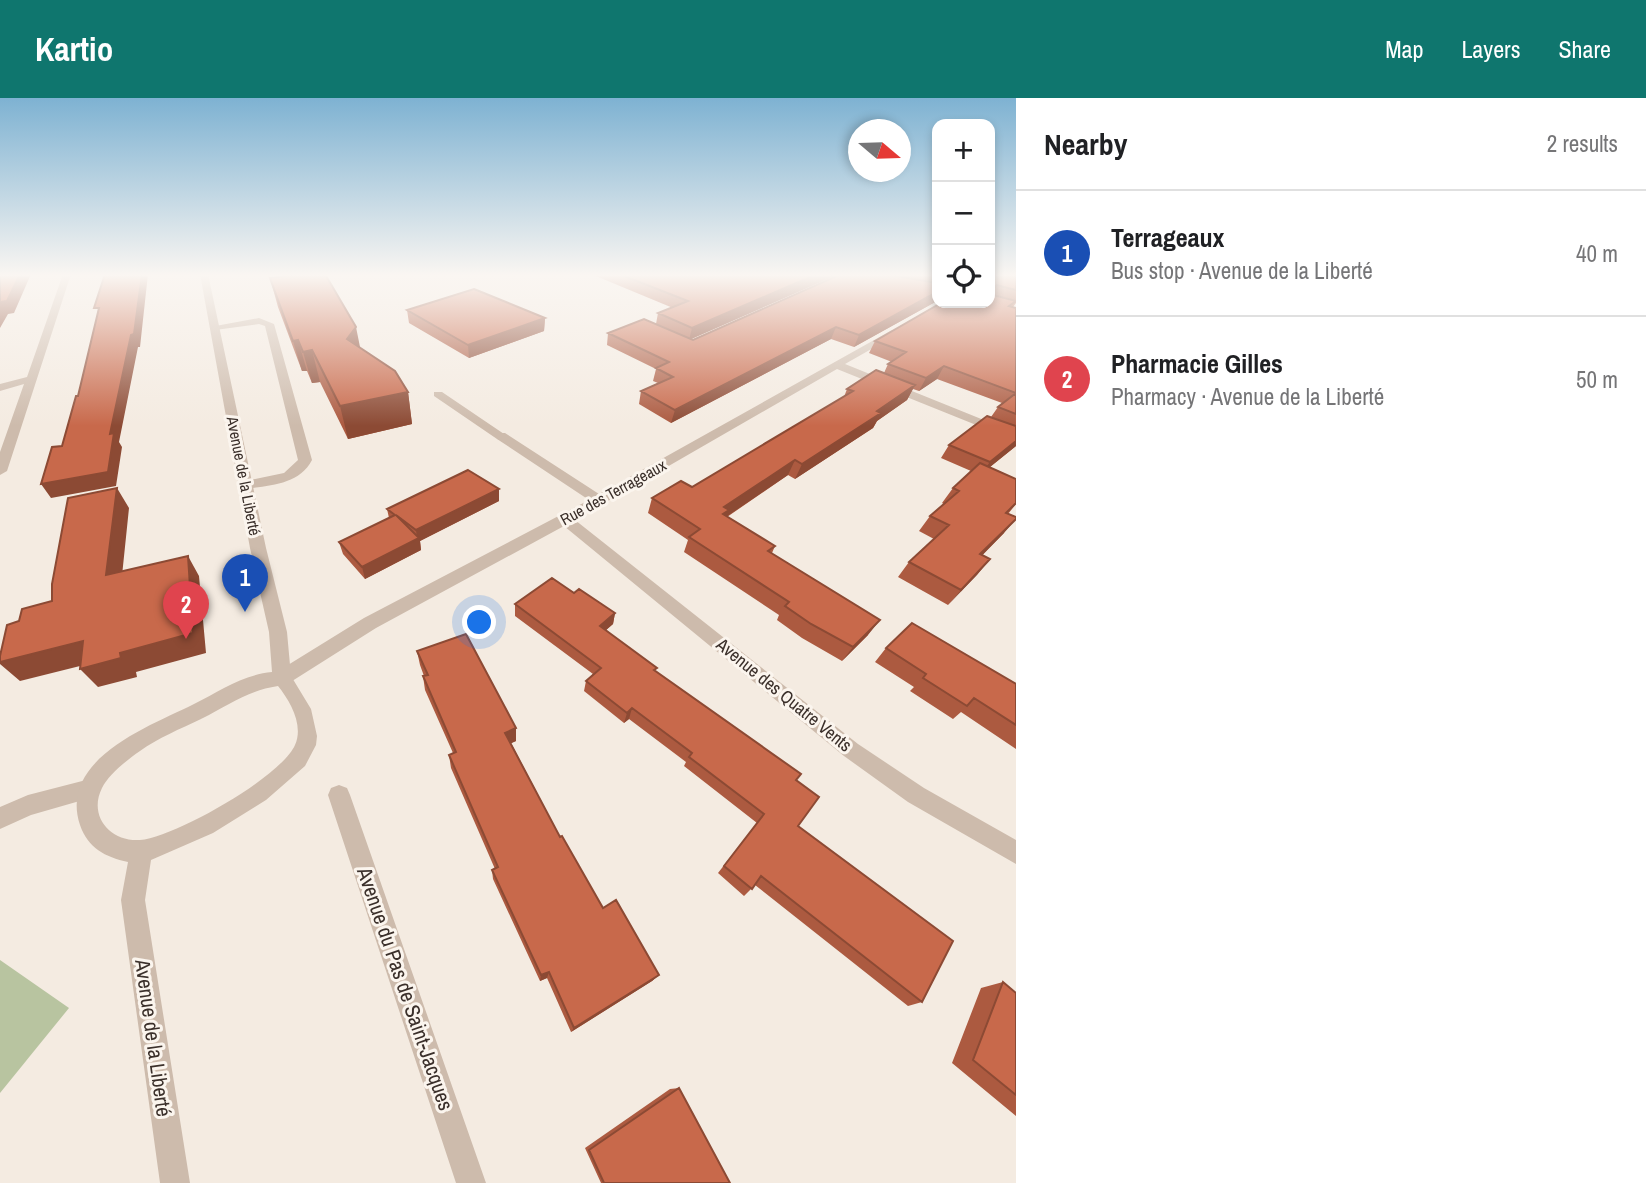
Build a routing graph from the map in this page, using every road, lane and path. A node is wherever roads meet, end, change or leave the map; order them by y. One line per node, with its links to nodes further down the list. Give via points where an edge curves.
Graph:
1 (49, 325): 7 (street)
2 (232, 325): 5 (street)
3 (269, 325): 12 (street, via 305,460 298,472)
4 (905, 326): 6 (street, Rue des Terrageaux)
5 (215, 327): 12 (street, Avenue de la Liberté)
6 (837, 365): 10 (street); 13 (street, Rue des Terrageaux)
7 (30, 379): 8 (street); 11 (street)
8 (0, 388)
9 (438, 394): 13 (street)
10 (1016, 437)
11 (0, 471)
12 (246, 485): 15 (street, Avenue de la Liberté, via 278,632)
13 (599, 500): 14 (street, Rue des Terrageaux)
14 (565, 519): 15 (street, Rue des Terrageaux, via 370,623); 20 (street, Avenue des Quatre Vents, via 851,750 916,795)
15 (282, 678): 16 (street, Rue des Terrageaux, via 253,683 128,748); 19 (street, via 295,693 307,727 299,760 283,776 179,841)
16 (90, 789): 18 (street, via 28,805); 19 (street, via 88,815 95,836 113,848)
17 (339, 795): 22 (street, Avenue du Pas de Saint-Jacques)
18 (0, 818)
19 (141, 851): 21 (street, Avenue de la Liberté, via 133,900)
20 (1016, 853)
21 (175, 1183)
22 (471, 1183)

